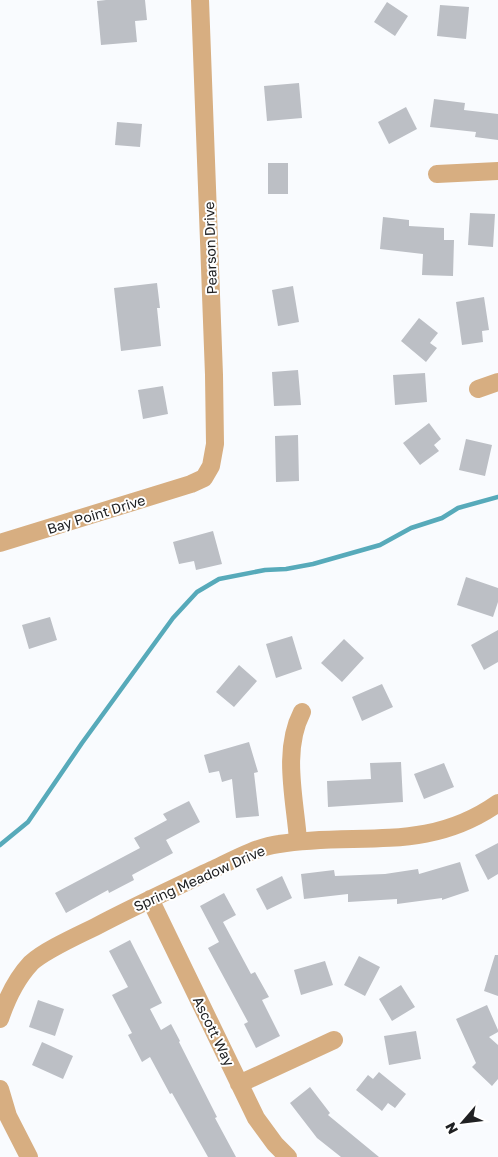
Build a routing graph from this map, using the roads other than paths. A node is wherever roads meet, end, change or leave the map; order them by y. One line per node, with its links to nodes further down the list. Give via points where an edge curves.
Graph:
1 (200, 0): 6 (street, Pearson Drive, via 215,444 211,466 204,478)
2 (498, 171): 3 (street)
3 (437, 174)
4 (498, 382): 5 (street)
5 (478, 389)
6 (191, 484): 7 (street, Bay Point Drive)
7 (0, 543)
8 (302, 712): 10 (street, via 292,740 290,758)
9 (498, 803): 10 (street, Spring Meadow Drive, via 466,821 417,836)
10 (298, 840): 11 (street, Spring Meadow Drive, via 248,854)
11 (150, 899): 12 (street, Spring Meadow Drive, via 32,962 10,992); 14 (street, Ascott Way)
12 (0, 1018)
13 (334, 1040): 14 (street)
14 (239, 1084): 17 (street, Ascott Way, via 256,1118)
15 (0, 1089): 16 (street, via 8,1116)
16 (29, 1157)
17 (288, 1157)

